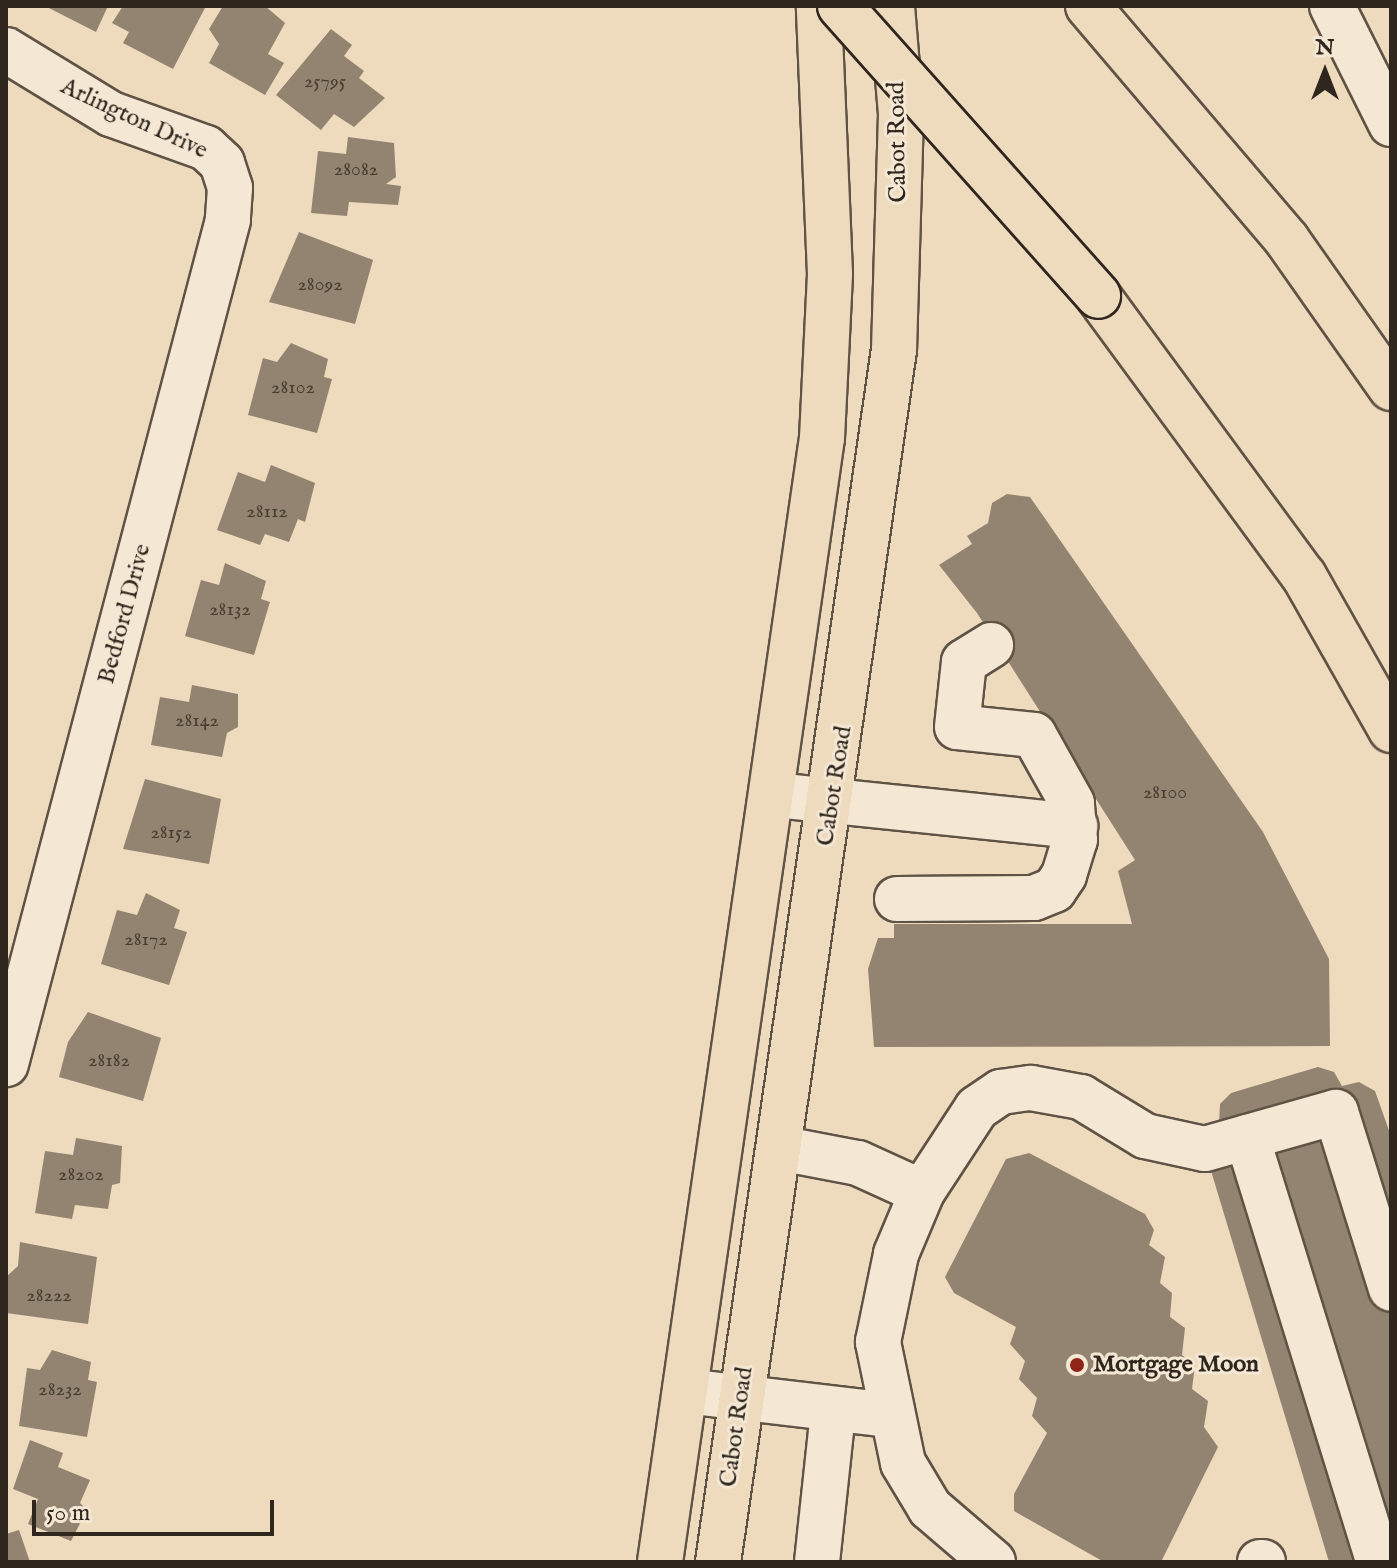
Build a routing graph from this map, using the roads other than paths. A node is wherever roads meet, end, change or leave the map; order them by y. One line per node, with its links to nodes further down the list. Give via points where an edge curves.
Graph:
1 (819, 6): 13 (main road, via 830,274 822,438)
2 (840, 6): 12 (main road, bridge, via 1098,296 1304,576)
3 (892, 6): 14 (main road, Cabot Road, via 901,114 894,350)
4 (1089, 6): 10 (main road, via 1287,240)
5 (1332, 6): 7 (street)
6 (6, 50): 9 (street, Arlington Drive, via 111,114 206,148)
7 (1381, 81): 8 (street)
8 (1391, 124)
9 (222, 163): 17 (street, Bedford Drive, via 228,220)
10 (1391, 388)
11 (991, 645): 15 (street, via 964,662 957,727 1034,735 1072,803)
12 (1391, 730)
13 (774, 795): 14 (street); 22 (main road)
14 (833, 801): 15 (street); 19 (main road, Cabot Road)
15 (1075, 826): 16 (street, via 1064,875 1044,894)
16 (897, 899)
17 (6, 1064)
18 (1247, 1137): 20 (street, via 1187,1149 1145,1136 1081,1097 1031,1088 1001,1092 977,1108); 21 (street, via 1336,1112); 26 (street)
19 (779, 1148): 20 (street, via 858,1163); 23 (main road, Cabot Road)
20 (922, 1192): 25 (street, via 896,1254 878,1342)
21 (1391, 1289)
22 (685, 1391): 23 (street); 27 (main road)
23 (741, 1398): 24 (street); 28 (main road, Cabot Road)
24 (833, 1412): 25 (street); 29 (street)
25 (888, 1415): 30 (street, via 903,1463 930,1508)
26 (1376, 1555)
27 (660, 1562)
28 (718, 1562)
29 (817, 1562)
30 (993, 1562)

